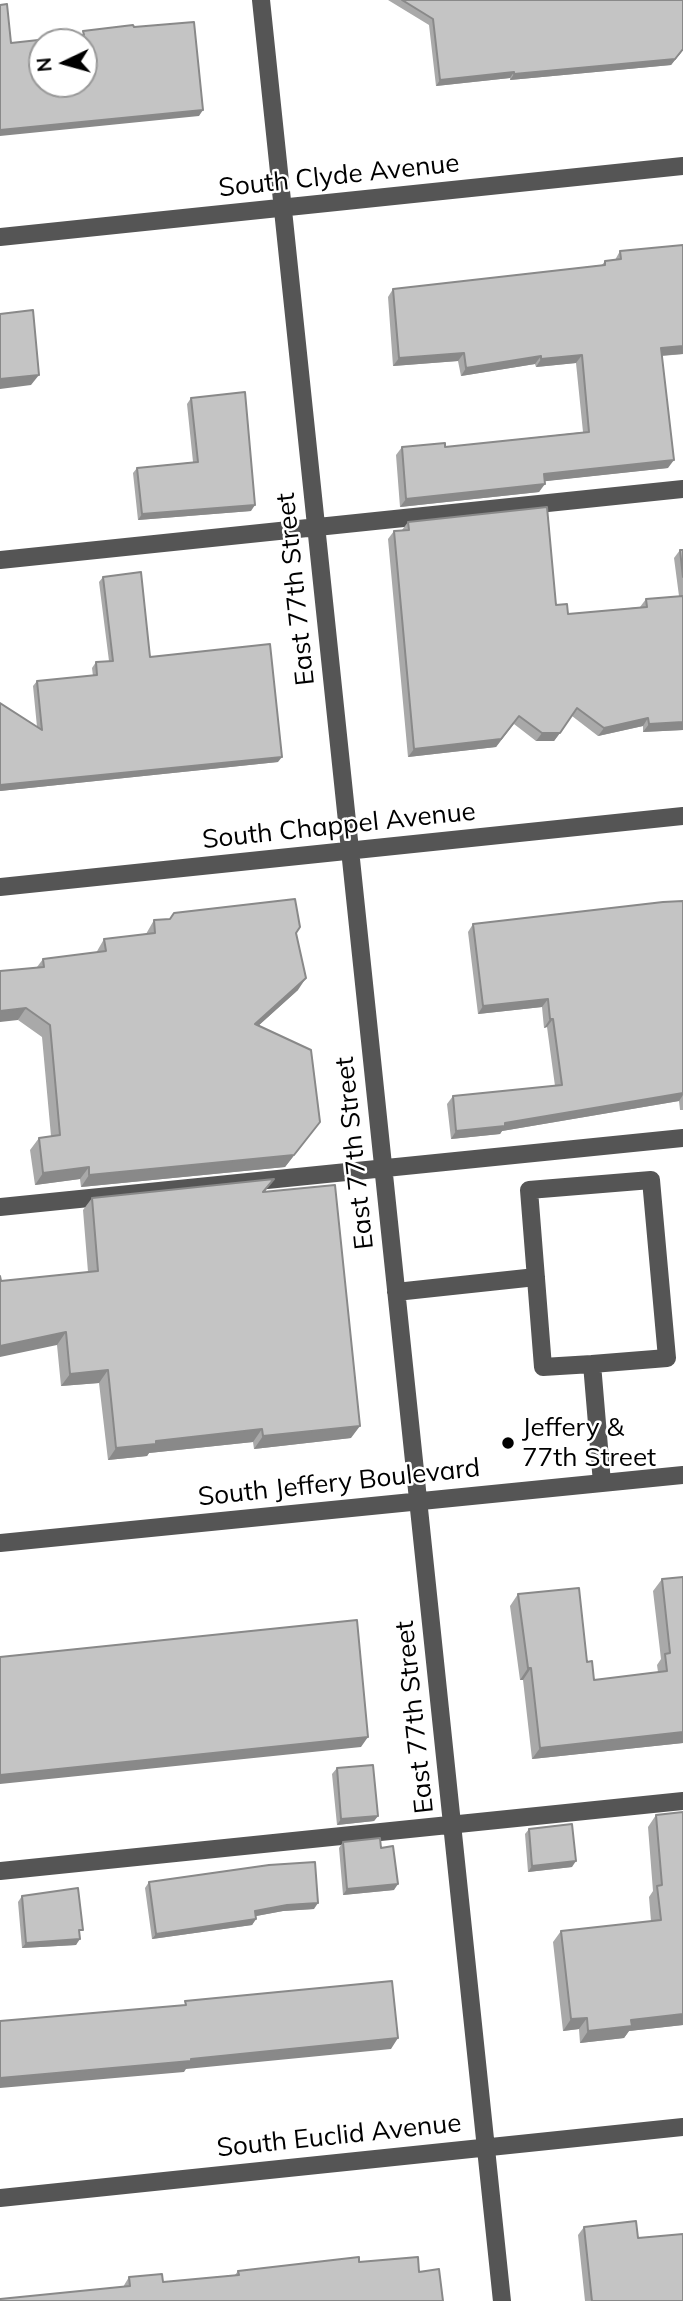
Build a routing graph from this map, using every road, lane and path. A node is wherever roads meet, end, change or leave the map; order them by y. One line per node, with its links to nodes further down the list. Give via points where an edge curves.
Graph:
1 (261, 0): 3 (street, East 77th Street)
2 (683, 166): 3 (street, South Clyde Avenue)
3 (284, 208): 4 (street, South Clyde Avenue); 6 (street, East 77th Street)
4 (0, 237)
5 (683, 489): 6 (street)
6 (316, 527): 7 (street); 9 (street, East 77th Street)
7 (0, 560)
8 (683, 816): 9 (street, South Chappel Avenue)
9 (350, 851): 10 (street, South Chappel Avenue); 12 (street, East 77th Street)
10 (0, 887)
11 (683, 1138): 12 (street)
12 (383, 1168): 13 (street); 15 (street, East 77th Street)
13 (0, 1207)
14 (536, 1278): 15 (street); 16 (street, via 543,1367); 16 (street, via 529,1190 651,1180 667,1358)
15 (396, 1292): 19 (street, East 77th Street)
16 (592, 1364): 18 (street)
17 (683, 1475): 18 (street, South Jeffery Boulevard)
18 (602, 1483): 19 (street, South Jeffery Boulevard)
19 (418, 1502): 20 (street, South Jeffery Boulevard); 22 (street, East 77th Street)
20 (0, 1543)
21 (683, 1801): 22 (street)
22 (453, 1825): 23 (street); 25 (street, East 77th Street)
23 (0, 1871)
24 (683, 2127): 25 (street, South Euclid Avenue)
25 (486, 2147): 26 (street, South Euclid Avenue); 27 (street, East 77th Street)
26 (0, 2198)
27 (502, 2301)

